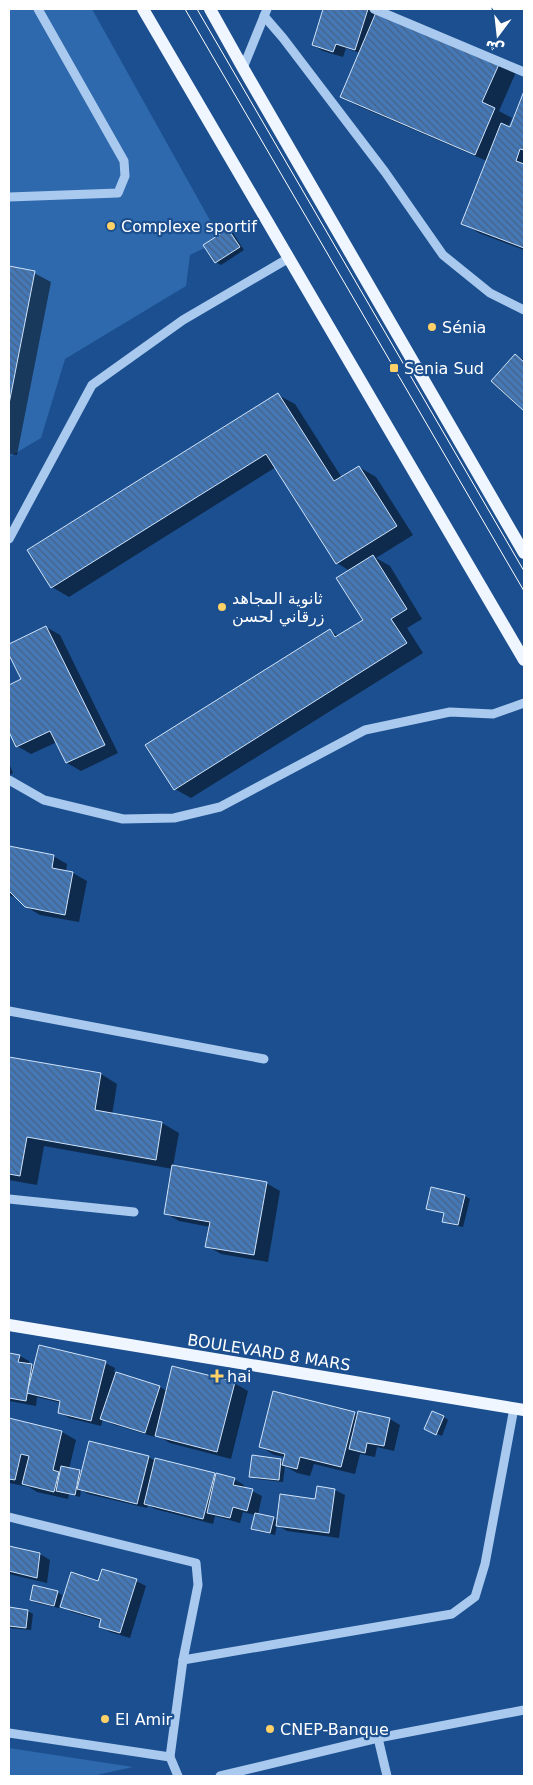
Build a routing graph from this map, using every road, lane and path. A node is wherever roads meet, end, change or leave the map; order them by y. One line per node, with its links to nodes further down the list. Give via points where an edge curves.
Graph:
1 (38, 9): 8 (street, via 124,161 125,176 118,193)
2 (143, 9): 9 (main road)
3 (210, 9): 6 (main road)
4 (374, 9): 7 (street)
5 (266, 12): 6 (street); 10 (street, via 443,255 490,293)
6 (243, 68): 12 (main road)
7 (524, 72)
8 (9, 197)
9 (289, 258): 11 (street, via 183,320 92,385); 13 (main road)
10 (524, 310)
11 (9, 538)
12 (524, 553)
13 (524, 660)
14 (524, 703): 15 (street, via 493,714 450,712 365,730 220,807 174,818 123,819 44,800)
15 (9, 780)
16 (9, 1011): 17 (street)
17 (264, 1059)
18 (9, 1199): 19 (street)
19 (134, 1212)
20 (9, 1326): 21 (main road, BOULEVARD 8 MARS)
21 (519, 1409): 23 (street, via 475,1597 452,1614)
22 (9, 1518): 23 (street, via 196,1563 198,1585)
23 (183, 1660): 27 (street)
24 (524, 1710): 26 (street)
25 (9, 1733): 27 (street)
26 (378, 1738): 29 (street); 30 (street)
27 (170, 1757): 28 (street)
28 (178, 1776)
29 (220, 1776)
30 (386, 1776)

